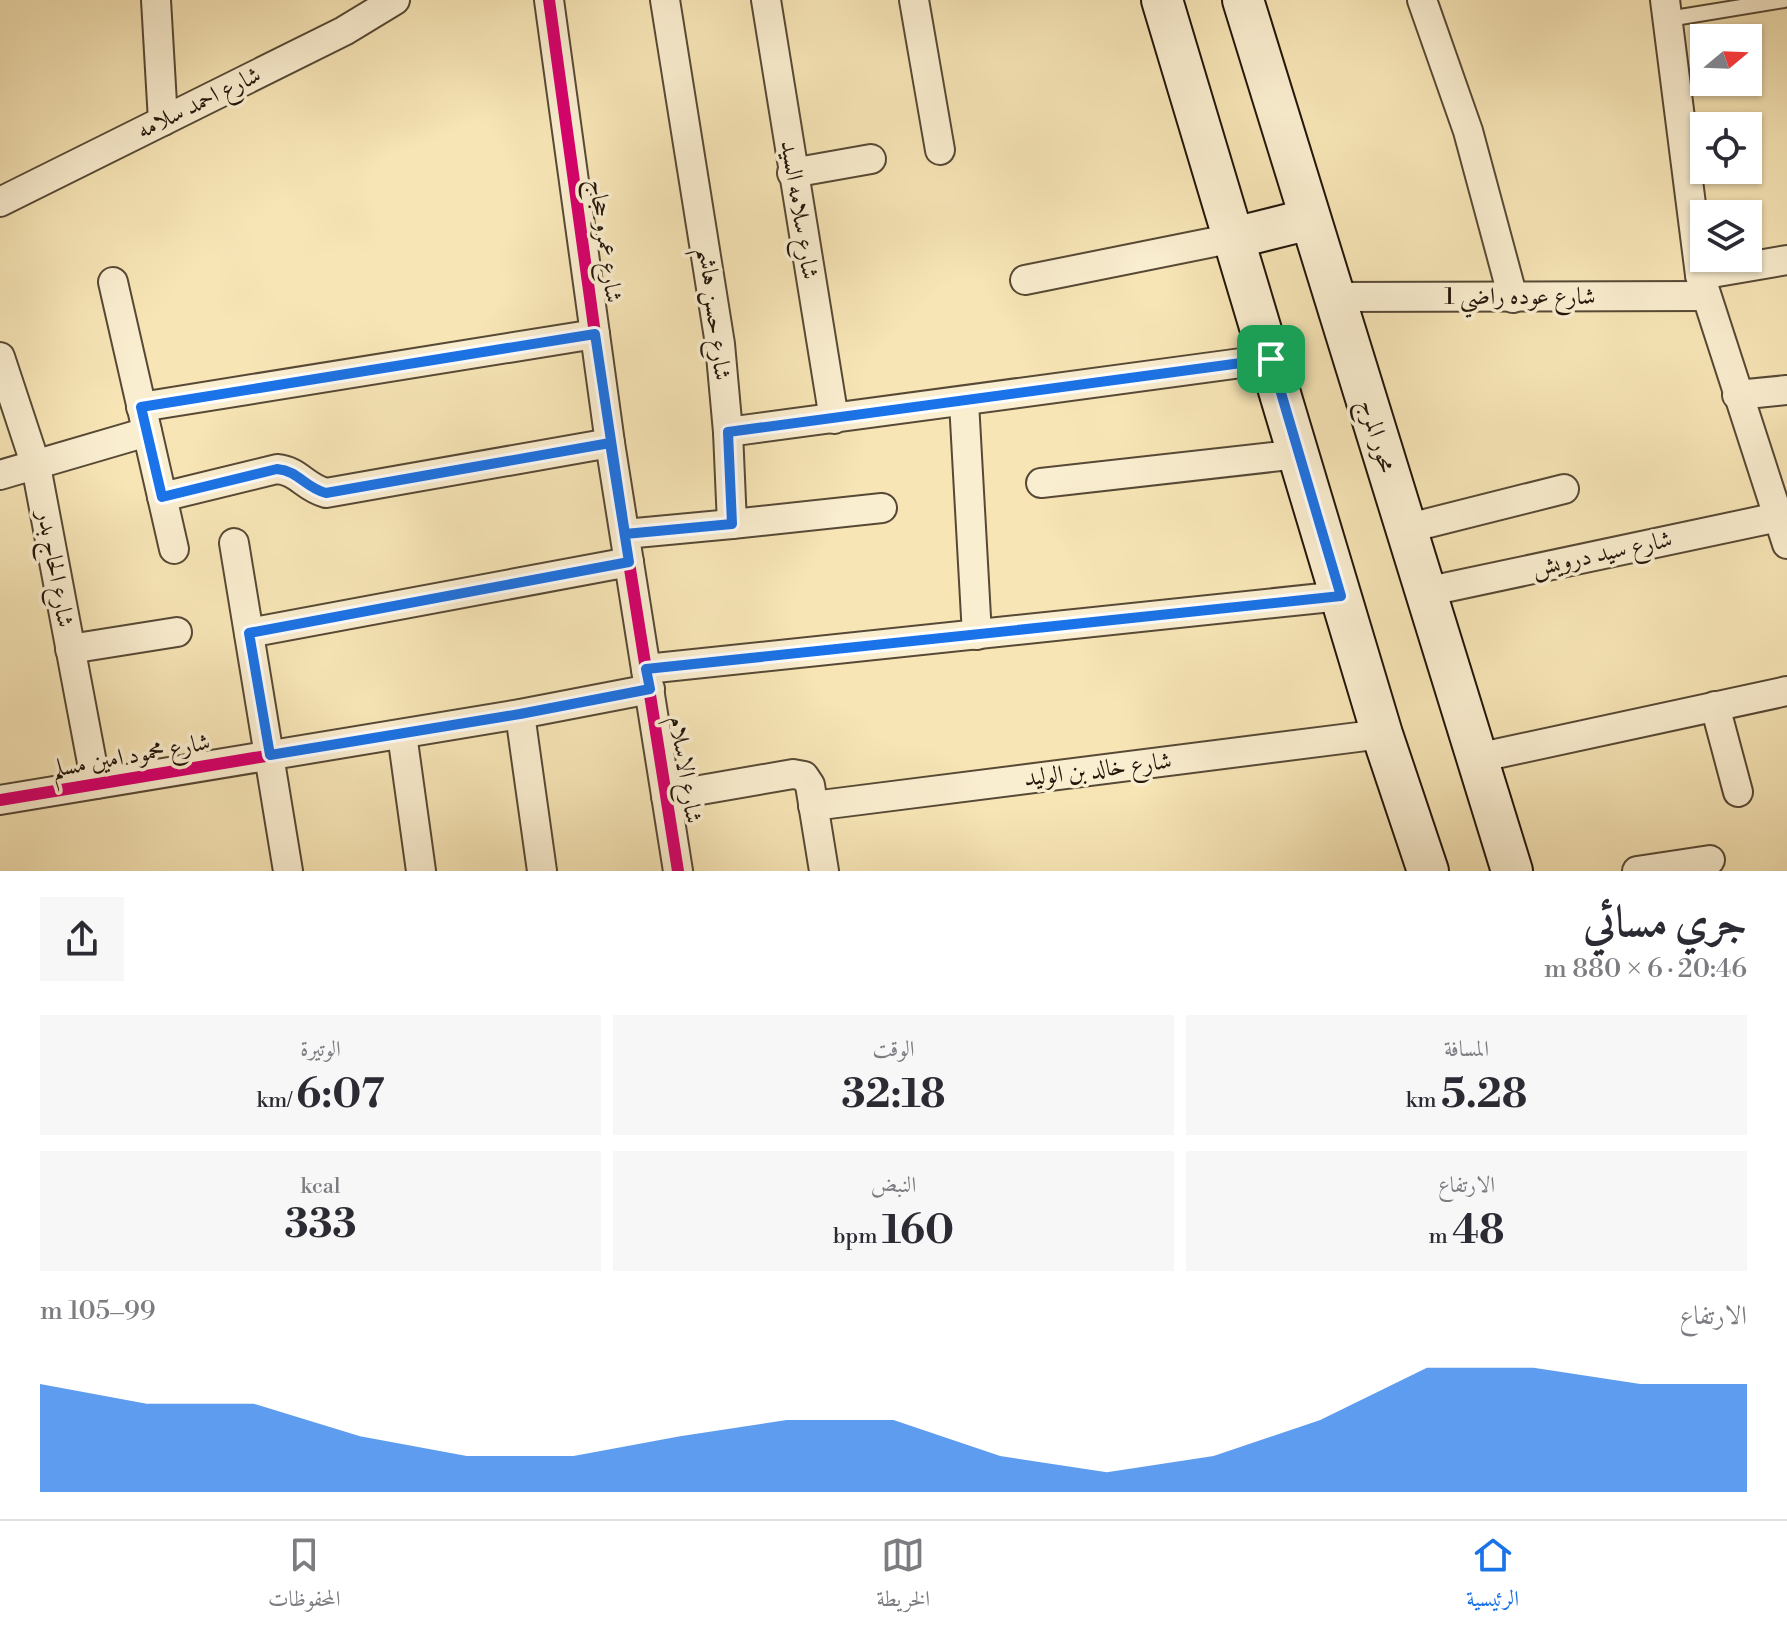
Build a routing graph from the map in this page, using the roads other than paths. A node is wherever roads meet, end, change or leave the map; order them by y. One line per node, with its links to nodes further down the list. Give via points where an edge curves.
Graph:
1 (156, 0): 12 (street)
2 (395, 0): 12 (street, شارع احمد سلامه)
3 (549, 0): 25 (street, شارع عمرو حجاج)
4 (665, 0): 33 (street, شارع حسن هاشم, via 707,257)
5 (766, 0): 15 (street, شارع سلامه السيد)
6 (914, 0): 13 (street)
7 (1162, 0): 18 (main road)
8 (1243, 0): 17 (main road, محور المرج)
9 (1422, 0): 24 (street, via 1468,131)
10 (1784, 0): 11 (lane)
11 (1667, 10): 22 (street)
12 (163, 121): 16 (street, شارع احمد سلامه)
13 (940, 150)
14 (871, 159): 15 (street)
15 (792, 173): 32 (street, شارع سلامه السيد)
16 (0, 202)
17 (1310, 219): 18 (main road); 23 (main road, محور المرج)
18 (1234, 238): 20 (street); 27 (main road)
19 (1787, 260): 22 (street, شارع عوده راضي 1)
20 (1025, 280)
21 (113, 282): 31 (street)
22 (1703, 286): 24 (street, شارع عوده راضي 1); 29 (street)
23 (1334, 297): 24 (street, شارع عوده راضي 1); 43 (main road, محور المرج)
24 (1513, 298)
25 (595, 334): 31 (street); 34 (street, شارع عمرو حجاج)
26 (0, 357): 36 (street, شارع الحاج بدر)
27 (1271, 359): 30 (street); 35 (main road)
28 (1787, 390): 29 (street)
29 (1737, 395): 44 (street)
30 (964, 402): 32 (street); 52 (street)
31 (144, 419): 36 (street); 40 (street)
32 (834, 419): 33 (street)
33 (728, 432): 42 (street, شارع حسن هاشم)
34 (610, 443): 40 (street, via 326,493 277,469); 46 (street, شارع عمرو حجاج)
35 (1299, 454): 38 (street); 49 (main road)
36 (36, 466): 37 (street); 53 (street, شارع الحاج بدر)
37 (0, 475)
38 (1041, 483)
39 (1564, 489): 43 (street)
40 (162, 497): 47 (street)
41 (882, 508): 42 (street)
42 (732, 524): 46 (street)
43 (1405, 529): 48 (main road, محور المرج)
44 (1783, 530): 48 (street, شارع سيد درويش)
45 (234, 543): 51 (street)
46 (627, 548): 51 (street); 54 (street, شارع الاسلام)
47 (174, 549)
48 (1425, 592): 61 (main road, محور المرج)
49 (1341, 596): 52 (street, شارع محمود امين مسلم); 59 (main road)
50 (177, 632): 53 (street)
51 (249, 633): 60 (street)
52 (977, 635): 54 (street, شارع محمود امين مسلم)
53 (70, 649): 62 (street, شارع الحاج بدر)
54 (648, 679): 57 (street, شارع محمود امين مسلم); 64 (street, شارع الاسلام)
55 (1787, 691): 56 (street)
56 (1715, 706): 61 (street); 63 (street)
57 (520, 714): 58 (street, شارع محمود امين مسلم); 70 (street)
58 (402, 734): 60 (street, شارع محمود امين مسلم); 69 (street)
59 (1382, 734): 66 (street, شارع خالد بن الوليد); 73 (main road)
60 (270, 755): 62 (street, شارع محمود امين مسلم); 68 (street)
61 (1477, 758): 74 (main road, محور المرج)
62 (96, 784): 65 (street, شارع محمود امين مسلم)
63 (1738, 792)
64 (666, 796): 66 (street, via 799,774 810,785); 71 (street, شارع الاسلام)
65 (0, 800)
66 (813, 806): 72 (street)
67 (1710, 860): 75 (street)
68 (288, 871)
69 (421, 871)
70 (542, 871)
71 (678, 871)
72 (824, 871)
73 (1428, 871)
74 (1512, 871)
75 (1637, 871)

